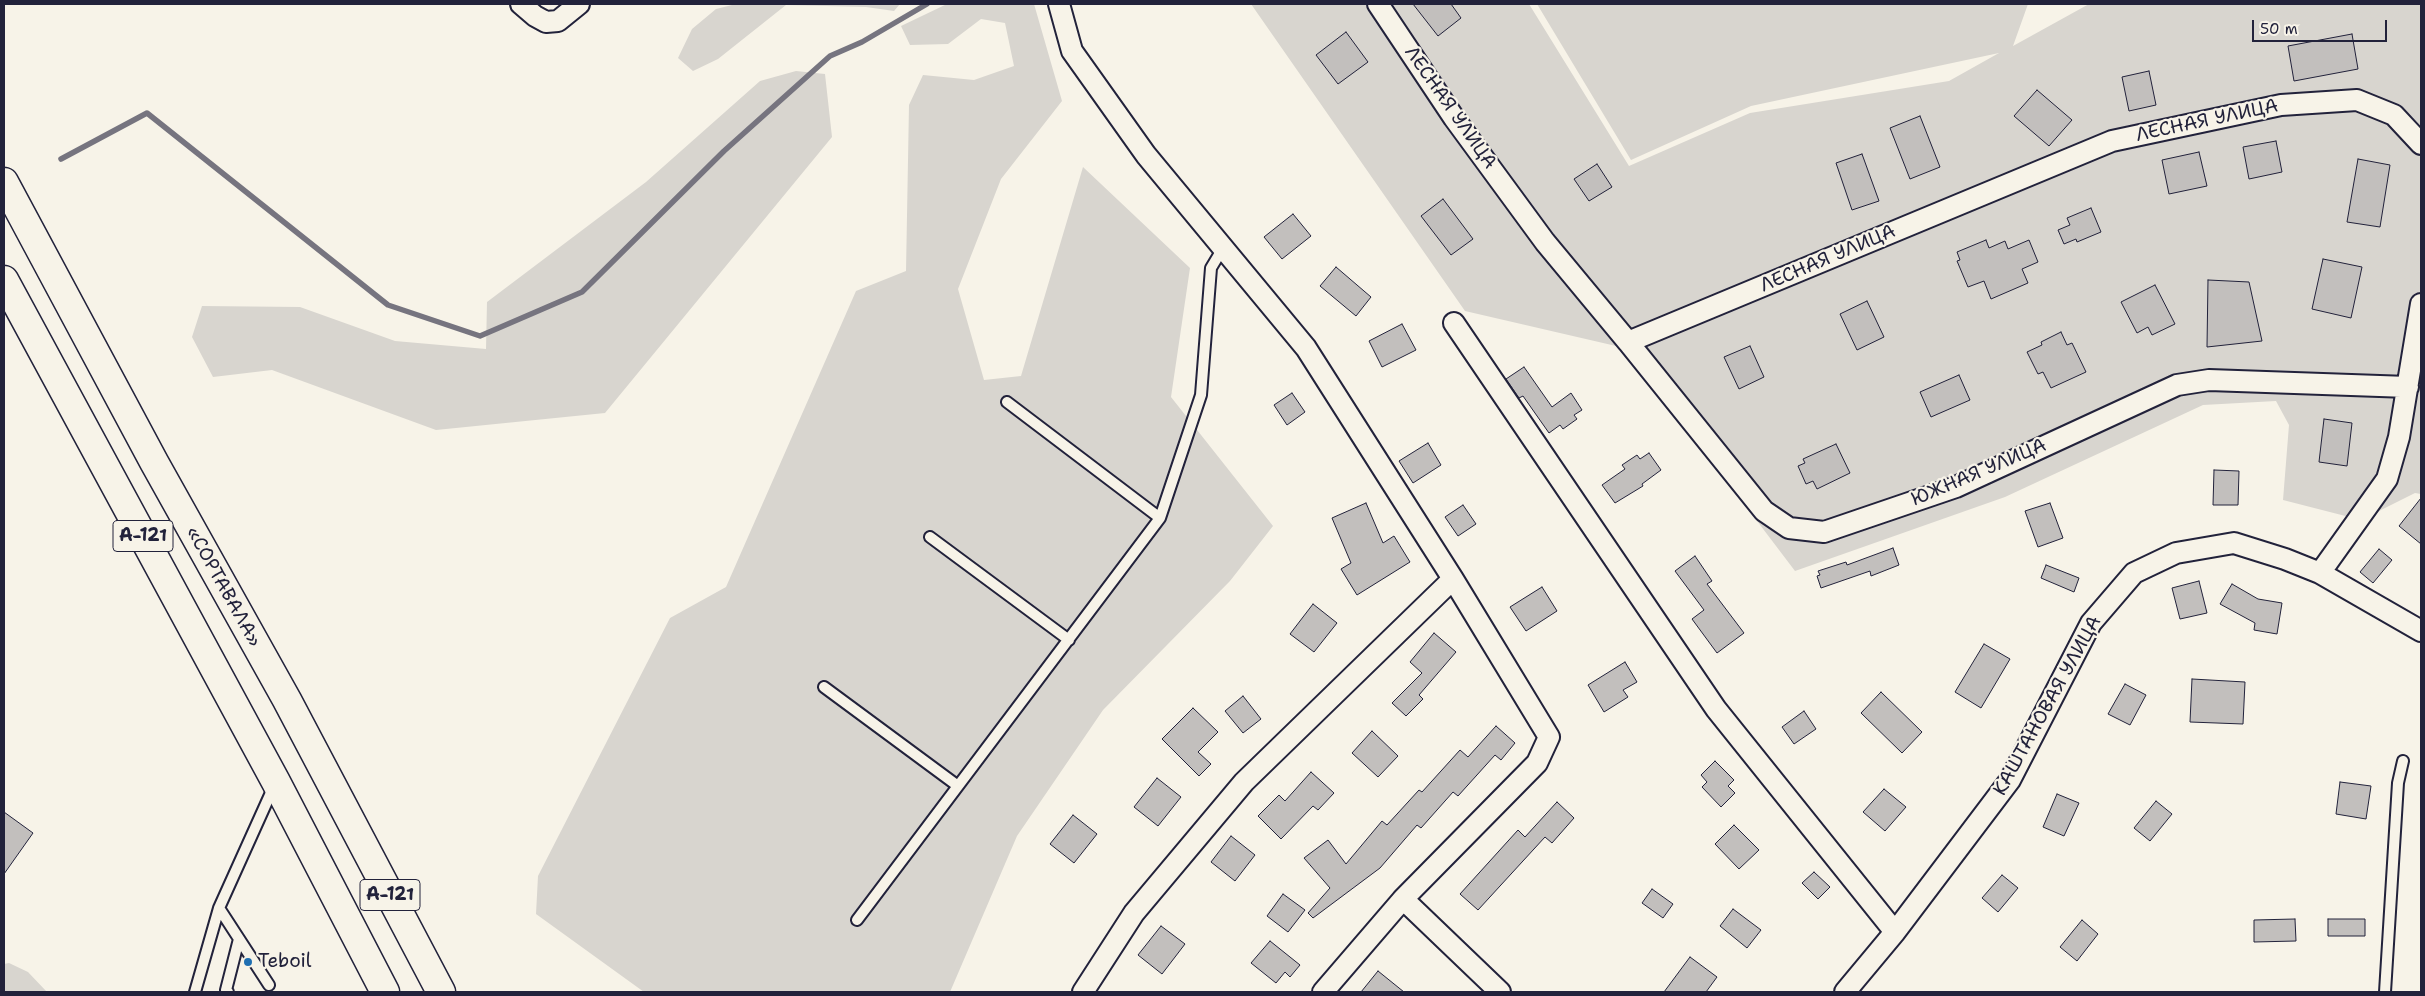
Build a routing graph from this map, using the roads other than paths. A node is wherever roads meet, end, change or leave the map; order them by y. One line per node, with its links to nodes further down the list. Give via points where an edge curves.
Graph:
1 (521, 4): 2 (street, via 546,22 558,21)
2 (579, 4)
3 (1059, 4): 7 (street, via 1072,51 1146,154)
4 (1378, 4): 11 (street, ЛЕСНАЯ УЛИЦА, via 1454,118 1545,242)
5 (2421, 144): 11 (street, ЛЕСНАЯ УЛИЦА, via 2394,115 2357,100 2281,105 2112,141)
6 (4, 182): 33 (highway, «СОРТАВАЛА» / А-121, via 154,462 287,700)
7 (1223, 248): 14 (lane, via 1210,268 1201,395); 17 (street, via 1306,348)
8 (4, 280): 22 (highway, А-121)
9 (2421, 304): 12 (street)
10 (1454, 323): 27 (street, via 1716,709)
11 (1628, 342): 12 (street, ЮЖНАЯ УЛИЦА, via 1764,511 1789,528 1824,532 1956,487 2177,385 2209,380)
12 (2408, 386): 16 (street, via 2387,479)
13 (1007, 402): 14 (lane)
14 (1160, 518): 19 (lane)
15 (930, 537): 19 (lane)
16 (2320, 573): 18 (street, КАШТАНОВАЯ УЛИЦА); 27 (street, КАШТАНОВАЯ УЛИЦА, via 2234,543 2176,553 2134,573 2091,623 2010,780)
17 (1453, 579): 24 (street, via 1549,737 1537,763); 34 (street, via 1244,782 1134,912)
18 (2421, 631)
19 (1068, 640): 23 (lane)
20 (824, 687): 23 (lane)
21 (2403, 761): 38 (lane, via 2398,783)
22 (276, 782): 25 (lane); 32 (highway, А-121)
23 (958, 786): 26 (lane)
24 (1403, 899): 35 (street); 36 (street)
25 (219, 908): 28 (lane); 30 (lane)
26 (857, 920)
27 (1895, 932): 37 (street, КАШТАНОВАЯ УЛИЦА)
28 (239, 939): 29 (lane); 31 (lane)
29 (268, 985)
30 (194, 992)
31 (228, 992)
32 (385, 992)
33 (441, 992)
34 (1083, 992)
35 (1324, 992)
36 (1500, 992)
37 (1845, 992)
38 (2385, 992)

